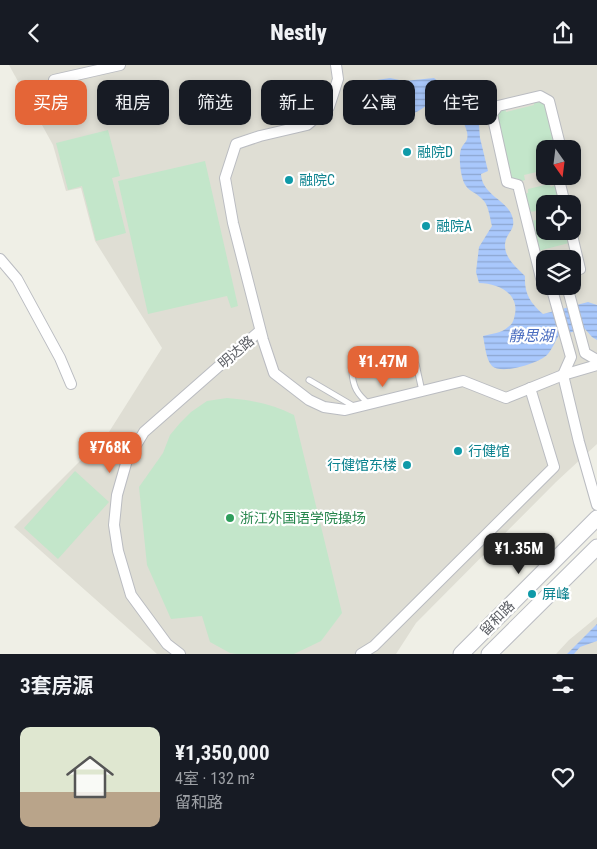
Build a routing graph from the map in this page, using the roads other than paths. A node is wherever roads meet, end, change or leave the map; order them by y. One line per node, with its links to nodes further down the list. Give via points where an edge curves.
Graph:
1 (120, 65): 3 (street)
2 (336, 65): 9 (street, 明达路, via 338,79 329,107 307,125 236,145 225,178)
3 (54, 80)
4 (559, 140): 5 (street, via 549,101 540,96 498,106 492,114 508,182 518,185)
5 (536, 258)
6 (0, 259): 14 (street, via 17,279)
7 (554, 295): 12 (street, via 571,357)
8 (569, 295): 10 (street, via 585,353)
9 (260, 331): 18 (street, via 274,373 324,407); 22 (street, 明达路, via 144,432 127,460 117,495 114,525 131,595 167,644)
10 (597, 360)
11 (597, 365): 12 (street)
12 (564, 375): 15 (street); 19 (street)
13 (309, 380): 18 (lane)
14 (71, 383)
15 (530, 388): 16 (street, via 506,398 462,381); 23 (street, via 554,467 374,646)
16 (422, 391): 17 (street); 17 (lane, via 416,364 410,356 395,358 352,372 357,394)
17 (369, 404): 18 (street)
18 (355, 408)
19 (597, 505)
20 (597, 518): 24 (main road, 留和路)
21 (597, 547): 25 (main road, 留和路)
22 (180, 654)
23 (361, 654)
24 (462, 654)
25 (489, 654)

